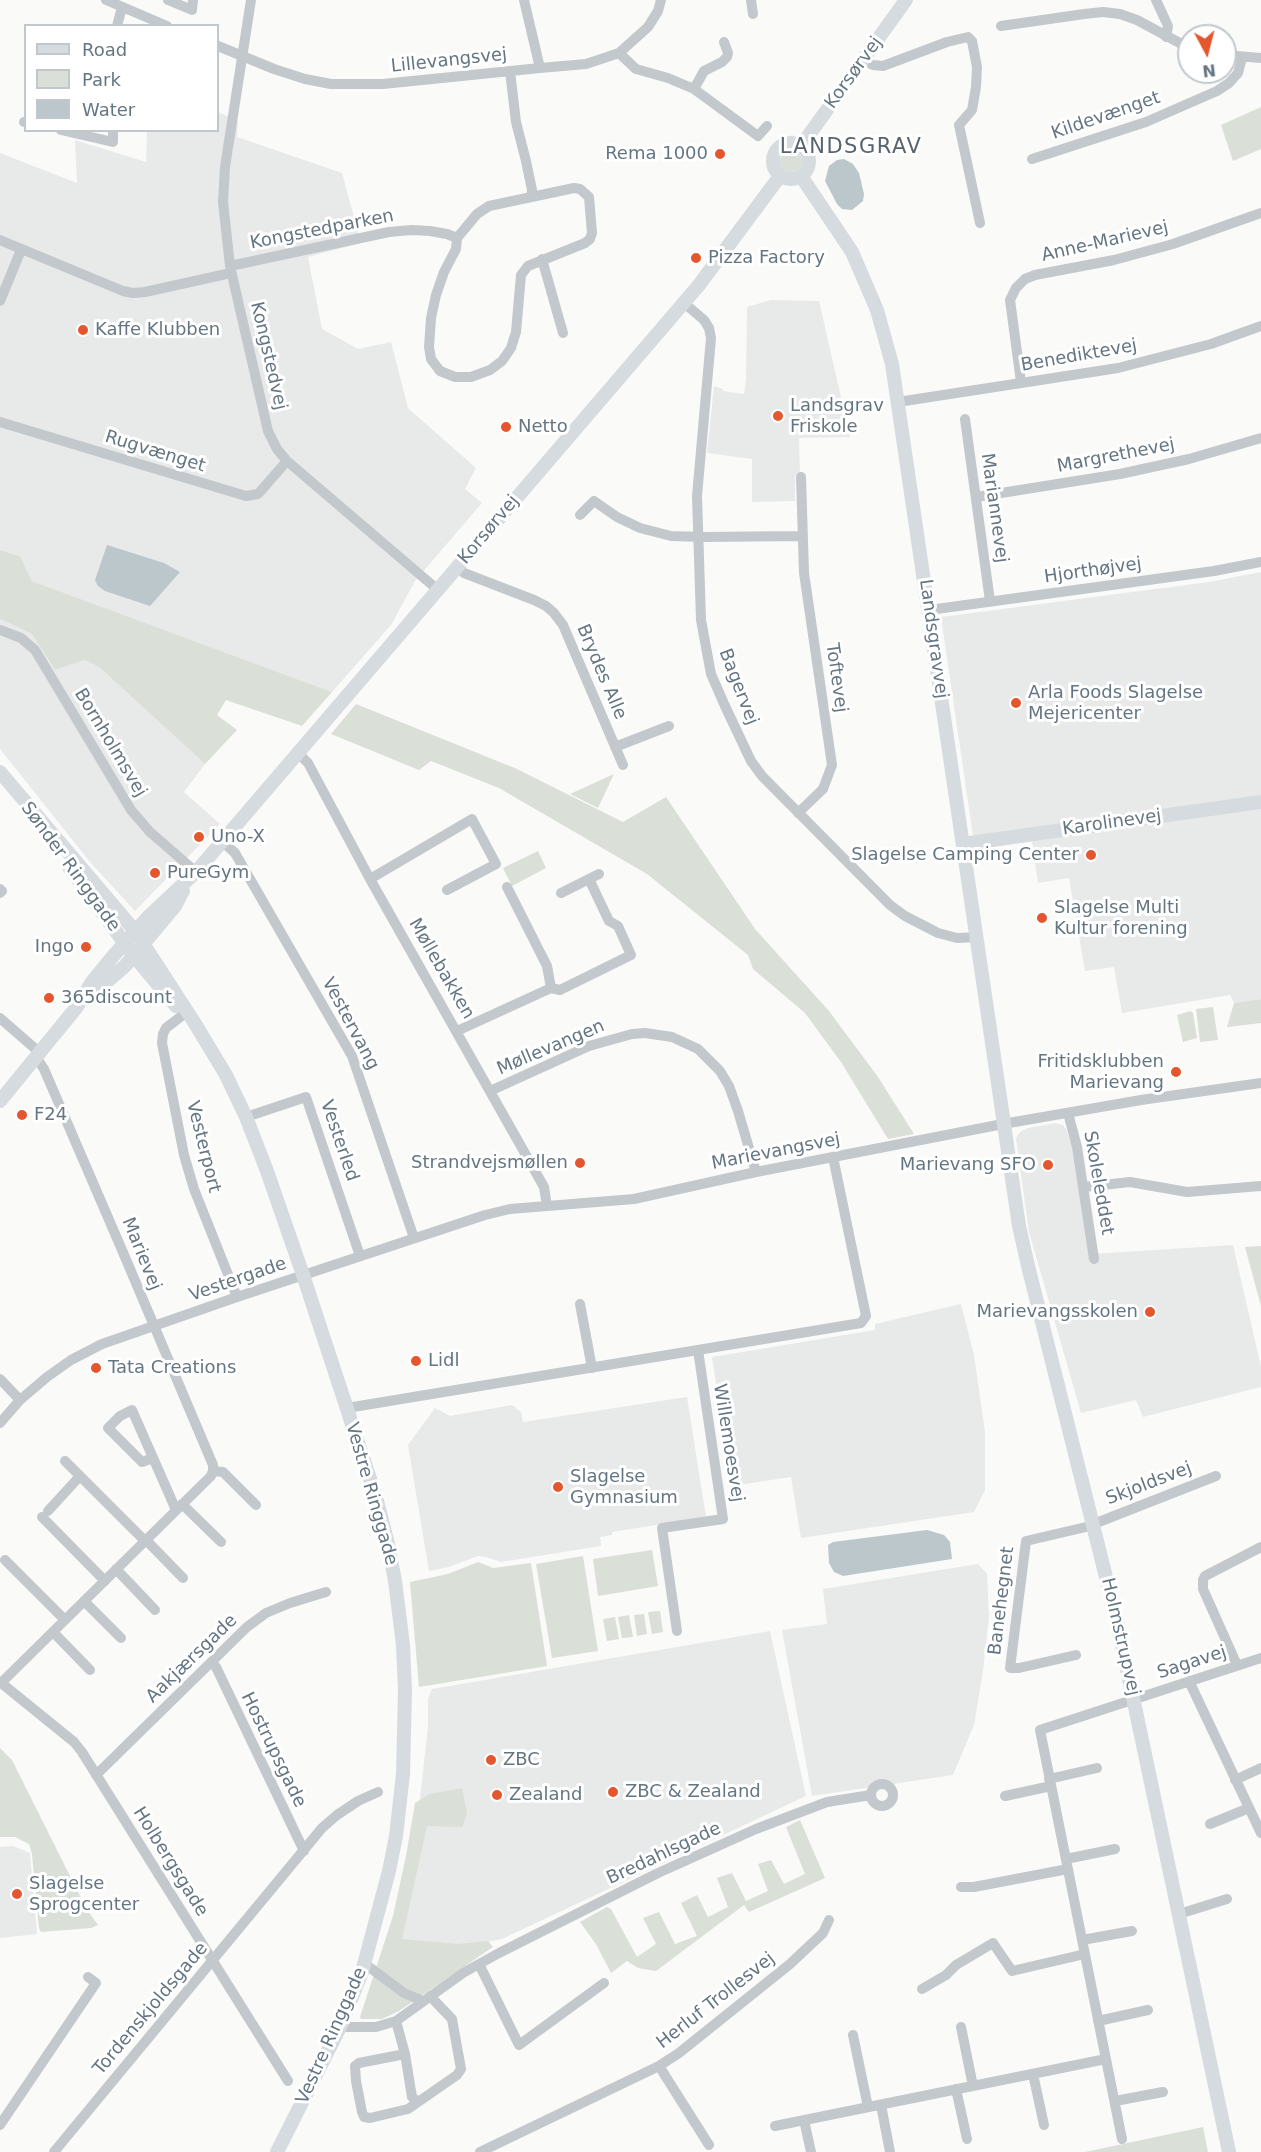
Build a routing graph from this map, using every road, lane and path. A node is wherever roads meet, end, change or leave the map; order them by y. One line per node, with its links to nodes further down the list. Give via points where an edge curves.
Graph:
1 (106, 0): 10 (street)
2 (168, 0): 3 (street, via 192,10)
3 (193, 0)
4 (251, 0): 20 (street, Kongstedvej)
5 (524, 0): 25 (street)
6 (661, 0): 19 (street, Lillevangsvej, via 648,27)
7 (751, 0): 11 (street)
8 (906, 0): 24 (street, Korsørvej)
9 (1156, 0): 15 (street, via 1168,26)
10 (122, 7): 12 (street); 13 (street)
11 (753, 14)
12 (118, 24)
13 (162, 24)
14 (1001, 26): 15 (street, via 1103,12 1137,20)
15 (1166, 37): 17 (street)
16 (724, 42): 27 (street, via 727,57 704,72)
17 (1177, 42)
18 (219, 46): 20 (street, Lillevangsvej)
19 (619, 53): 25 (street, Lillevangsvej, via 586,64); 27 (street, via 636,69)
20 (242, 56): 26 (street, Lillevangsvej, via 305,79 349,85); 42 (street, Kongstedvej, via 225,167 224,202)
21 (1237, 57): 23 (street)
22 (1261, 57): 23 (street)
23 (1242, 58): 32 (street, Kildevænget, via 1238,73 1217,91 1146,122)
24 (863, 60): 31 (street, Korsørvej); 37 (street, via 883,66 968,37 974,45 977,67 972,110 959,125)
25 (540, 69): 26 (street, Lillevangsvej)
26 (510, 72): 35 (street)
27 (694, 89): 28 (street, via 758,136)
28 (767, 126)
29 (70, 132): 30 (street, via 113,142)
30 (113, 132)
31 (801, 146): 33 (street, via 787,143 776,151 773,162); 34 (street, via 808,161)
32 (1032, 159)
33 (780, 176): 34 (street); 44 (street, Korsørvej)
34 (801, 176): 48 (street, Landsgravvej, via 844,237 867,284 885,334)
35 (531, 197): 38 (street, via 482,209); 41 (street, via 574,188 589,197 590,239)
36 (1261, 213): 47 (street, Anne-Marievej, via 1173,244 1025,279 1011,300)
37 (980, 223)
38 (457, 238): 41 (street, via 431,318 431,359 447,376 471,377 502,360 516,332 521,275); 42 (street, Kongstedparken, via 430,231 388,231)
39 (0, 240): 40 (street)
40 (21, 249): 42 (street, via 134,293); 43 (street)
41 (542, 259): 46 (street)
42 (231, 269): 52 (street, Kongstedvej, via 268,431)
43 (0, 301)
44 (684, 303): 57 (street, Bagervej, via 704,320 711,338 698,475); 59 (street, Korsørvej)
45 (1261, 326): 47 (street, Benediktevej, via 1162,358)
46 (563, 333)
47 (1021, 382): 48 (street, Benediktevej)
48 (898, 402): 62 (street, Landsgravvej)
49 (965, 419): 54 (street, Mariannevej)
50 (0, 422): 52 (street, Rugvænget, via 246,496 258,494)
51 (1261, 438): 54 (street, Margrethevej, via 1120,474)
52 (287, 460): 60 (street, Kongstedvej)
53 (801, 477): 56 (street, Toftevej)
54 (976, 497): 61 (street, Mariannevej)
55 (580, 515): 57 (street, via 594,501 640,528 671,536)
56 (802, 536): 57 (street); 71 (street, Toftevej, via 832,765 823,789)
57 (698, 537): 71 (street, Bagervej, via 701,620 711,674 751,761)
58 (1261, 562): 61 (street, Hjorthøjvej)
59 (458, 567): 60 (street, Korsørvej); 65 (street, Brydes Alle, via 464,573 534,600 554,614 563,625)
60 (438, 590): 66 (street, Korsørvej)
61 (990, 601): 62 (street, Hjorthøjvej)
62 (929, 610): 73 (street, Landsgravvej)
63 (0, 630): 75 (street, Bornholmsvej, via 21,638 35,650 131,810)
64 (669, 726): 65 (street, Brydes Alle)
65 (615, 747): 67 (street, Brydes Alle)
66 (298, 753): 72 (street, Korsørvej); 76 (street, Møllebakken, via 308,763)
67 (623, 765)
68 (0, 772): 69 (street, Sønder Ringgade)
69 (15, 792): 82 (street, Sønder Ringgade); 82 (street, Sønder Ringgade)
70 (1261, 802): 73 (street, Karolinevej)
71 (798, 813): 81 (street, Bagervej, via 905,916 950,937)
72 (222, 841): 75 (street, Korsørvej); 99 (street, Vestervang, via 235,853 352,1056)
73 (963, 844): 81 (street, Landsgravvej)
74 (600, 874): 77 (street)
75 (193, 875): 82 (street, Korsørvej)
76 (370, 879): 79 (street, via 472,819 496,864); 86 (street, Møllebakken)
77 (589, 879): 80 (street); 83 (street, via 631,955 560,990)
78 (507, 886): 83 (street, via 547,966)
79 (447, 890)
80 (561, 893)
81 (977, 937): 93 (street, Landsgravvej)
82 (134, 944): 84 (street, Vestre Ringgade); 84 (street, Vestre Ringgade, via 176,993); 87 (street, Korsørvej, via 119,973 76,1008)
83 (551, 988): 86 (street)
84 (188, 1016): 92 (street, Vestre Ringgade, via 226,1075); 103 (street, Vesterport, via 166,1028 164,1054 194,1190)
85 (0, 1018): 87 (street)
86 (457, 1030): 89 (street, Møllebakken)
87 (38, 1055): 90 (street, Korsørvej); 105 (street, Marievej)
88 (1261, 1083): 91 (street, Marievangsvej)
89 (490, 1091): 95 (street, Møllevangen, via 589,1046 632,1034 672,1036 698,1049 720,1071 738,1111); 98 (street, Møllebakken, via 543,1187)
90 (0, 1101)
91 (1068, 1113): 93 (street, Marievangsvej); 97 (street, Skoleleddet)
92 (246, 1117): 100 (street, Vesterled, via 306,1097); 102 (street, Vestre Ringgade)
93 (1003, 1124): 94 (street, Marievangsvej); 119 (street, Holmstrupvej, via 1028,1266)
94 (833, 1157): 95 (street, Marievangsvej); 106 (street, via 864,1321)
95 (756, 1172): 98 (street, Marievangsvej, via 634,1199)
96 (1261, 1186): 97 (street, via 1187,1191 1130,1182)
97 (1084, 1187): 101 (street, Skoleleddet)
98 (547, 1206): 99 (street, Marievangsvej, via 484,1215)
99 (414, 1238): 100 (street, Marievangsvej)
100 (360, 1256): 102 (street, Marievangsvej)
101 (1094, 1259)
102 (303, 1275): 103 (street, Vestergade); 110 (street, Vestre Ringgade)
103 (237, 1297): 105 (street, Vestergade)
104 (580, 1304): 107 (street)
105 (153, 1326): 109 (street, Vestergade, via 71,1360); 114 (street, Marievej)
106 (698, 1350): 107 (street); 131 (street, Willemoesvej, via 723,1519 662,1528)
107 (592, 1368): 110 (street)
108 (0, 1379): 109 (street)
109 (20, 1400): 111 (street, Vestergade)
110 (347, 1408): 164 (street, Vestre Ringgade, via 388,1544 403,1645 405,1691 403,1774 396,1836)
111 (0, 1423)
112 (153, 1458): 112 (street, via 132,1410 108,1428 142,1462); 118 (street)
113 (65, 1461): 115 (street)
114 (213, 1468): 117 (street, via 223,1472); 118 (street, via 211,1476)
115 (80, 1476): 120 (street); 126 (street, via 45,1514)
116 (1216, 1476): 119 (street, Skjoldsvej)
117 (256, 1505)
118 (179, 1507): 120 (street); 121 (street)
119 (1093, 1523): 134 (street, Banehegnet, via 1026,1541 1010,1668); 141 (street, Holmstrupvej)
120 (145, 1540): 124 (street); 125 (street)
121 (221, 1542)
122 (1261, 1546): 137 (street, via 1203,1580 1203,1589)
123 (5, 1560): 130 (street)
124 (116, 1569): 126 (street); 129 (street)
125 (183, 1578)
126 (105, 1581): 128 (street)
127 (326, 1592): 136 (street, Aakjærsgade, via 266,1613)
128 (84, 1601): 130 (street); 133 (street)
129 (155, 1610)
130 (65, 1620): 132 (street)
131 (677, 1630)
132 (53, 1632): 138 (street); 140 (street)
133 (121, 1638)
134 (1076, 1655)
135 (1261, 1658): 137 (street, Sagavej)
136 (212, 1663): 144 (street, Aakjærsgade); 154 (street, Hostrupsgade)
137 (1237, 1665): 139 (street, Sagavej)
138 (90, 1670)
139 (1189, 1681): 141 (street, Sagavej); 145 (street)
140 (1, 1683): 144 (street, Holbergsgade, via 74,1742)
141 (1134, 1700): 146 (street, Sagavej, via 1040,1730); 158 (street, Holmstrupvej)
142 (1097, 1768): 146 (street)
143 (1261, 1768): 145 (street)
144 (96, 1775): 163 (street, Holbergsgade)
145 (1235, 1780): 150 (street)
146 (1050, 1782): 149 (street); 155 (street)
147 (378, 1792): 154 (street, Tordenskjoldsgade, via 338,1815)
148 (871, 1795): 165 (street, Bredahlsgade, via 827,1802 756,1829 658,1873)
149 (1005, 1796)
150 (1249, 1808): 151 (street); 152 (street)
151 (1210, 1824)
152 (1261, 1833)
153 (1115, 1849): 155 (street)
154 (304, 1851): 163 (street, Tordenskjoldsgade)
155 (1067, 1864): 156 (street); 161 (street)
156 (961, 1887)
157 (1227, 1899): 158 (street)
158 (1179, 1914): 200 (street, Holmstrupvej)
159 (829, 1920): 178 (street, Herluf Trollesvej, via 823,1933 790,1964)
160 (1132, 1931): 161 (street)
161 (1082, 1940): 162 (street)
162 (1085, 1954): 168 (street, via 1012,1971 993,1943); 172 (street)
163 (213, 1961): 180 (street, Holbergsgade); 195 (street, Tordenskjoldsgade)
164 (365, 1964): 169 (street, via 404,1993); 173 (street, Vestre Ringgade)
165 (479, 1964): 167 (street, via 519,2045); 169 (street, Bredahlsgade)
166 (88, 1977): 189 (street, via 96,1983)
167 (604, 1983)
168 (922, 1989)
169 (427, 1999): 171 (street, Bredahlsgade); 184 (street, via 452,2019 461,2068 457,2075)
170 (1148, 2010): 172 (street)
171 (396, 2020): 173 (street, Bredahlsgade, via 376,2026); 176 (street)
172 (1098, 2021): 177 (street)
173 (340, 2027): 196 (street, Vestre Ringgade)
174 (962, 2027): 181 (street)
175 (853, 2035): 187 (street)
176 (405, 2054): 184 (street, via 412,2097); 184 (street, via 355,2066 362,2112 370,2118 408,2109)
177 (1106, 2059): 179 (street); 185 (street)
178 (659, 2066): 194 (street); 197 (street, Herluf Trollesvej)
179 (1033, 2074): 181 (street); 190 (street)
180 (288, 2081)
181 (973, 2086): 182 (street)
182 (956, 2089): 186 (street); 192 (street)
183 (1163, 2091): 185 (street)
184 (418, 2102)
185 (1115, 2102): 193 (street)
186 (881, 2105): 187 (street); 199 (street)
187 (868, 2107): 188 (street)
188 (804, 2120): 191 (street); 198 (street)
189 (0, 2125)
190 (1044, 2125)
191 (775, 2126)
192 (967, 2139)
193 (1122, 2139)
194 (709, 2145)
195 (54, 2152)
196 (277, 2152)
197 (480, 2152)
198 (811, 2152)
199 (890, 2152)
200 (1228, 2152)

